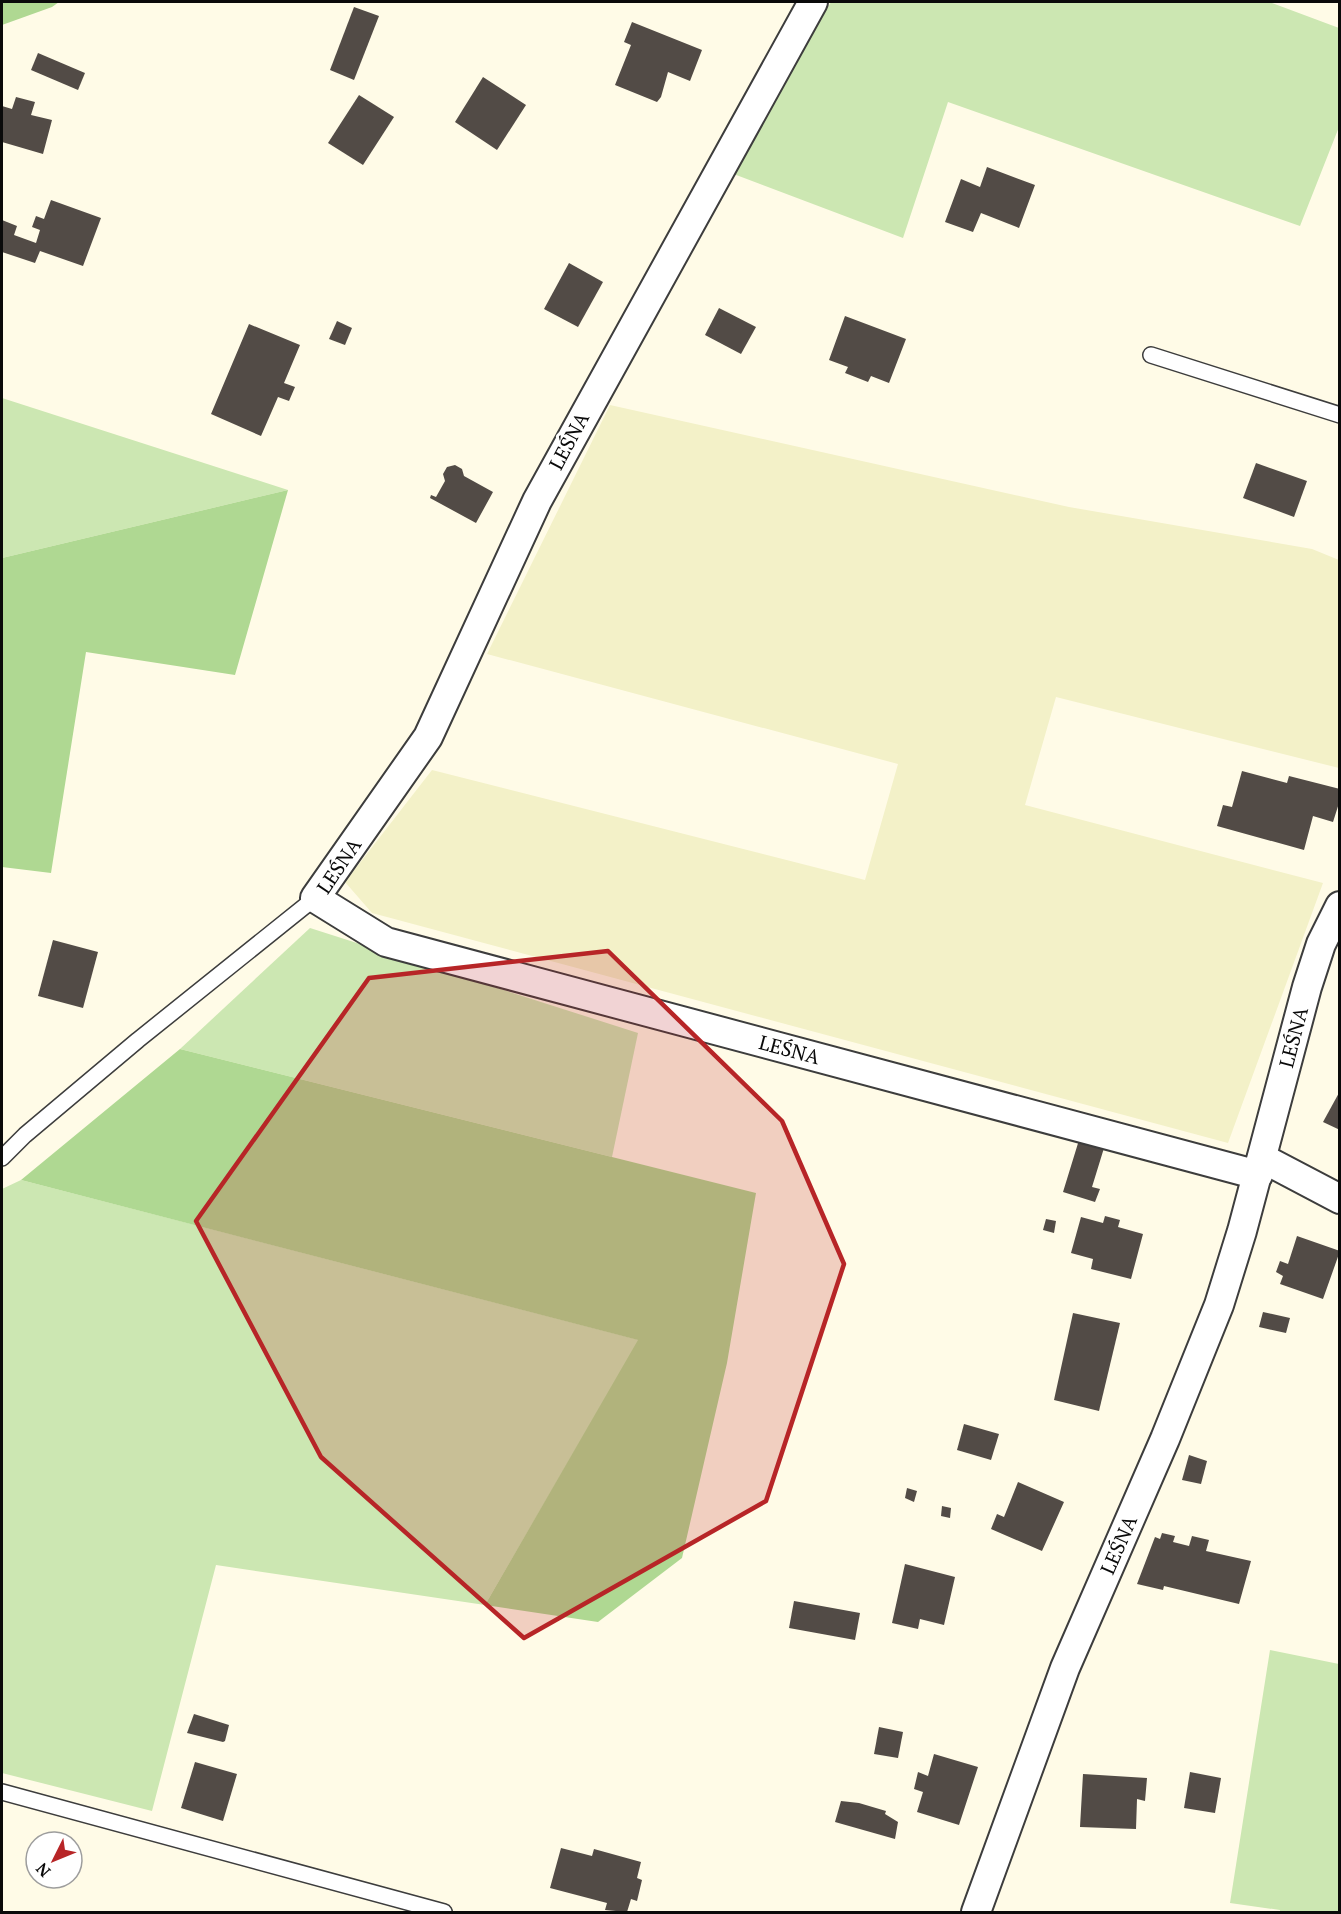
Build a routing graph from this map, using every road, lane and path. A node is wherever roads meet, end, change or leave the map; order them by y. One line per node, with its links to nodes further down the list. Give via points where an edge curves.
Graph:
1 (813, 2): 4 (street, LEŚNA, via 537,501 428,737)
2 (1151, 355): 3 (lane)
3 (1340, 415)
4 (315, 898): 6 (lane, via 24,1134); 7 (street, LEŚNA, via 386,942)
5 (1340, 906): 7 (street, LEŚNA, via 1321,944 1307,987)
6 (2, 1158)
7 (1260, 1167): 8 (street); 11 (street, LEŚNA, via 1215,1315 1065,1668)
8 (1340, 1199)
9 (2, 1792): 10 (lane)
10 (444, 1912)
11 (976, 1912)

